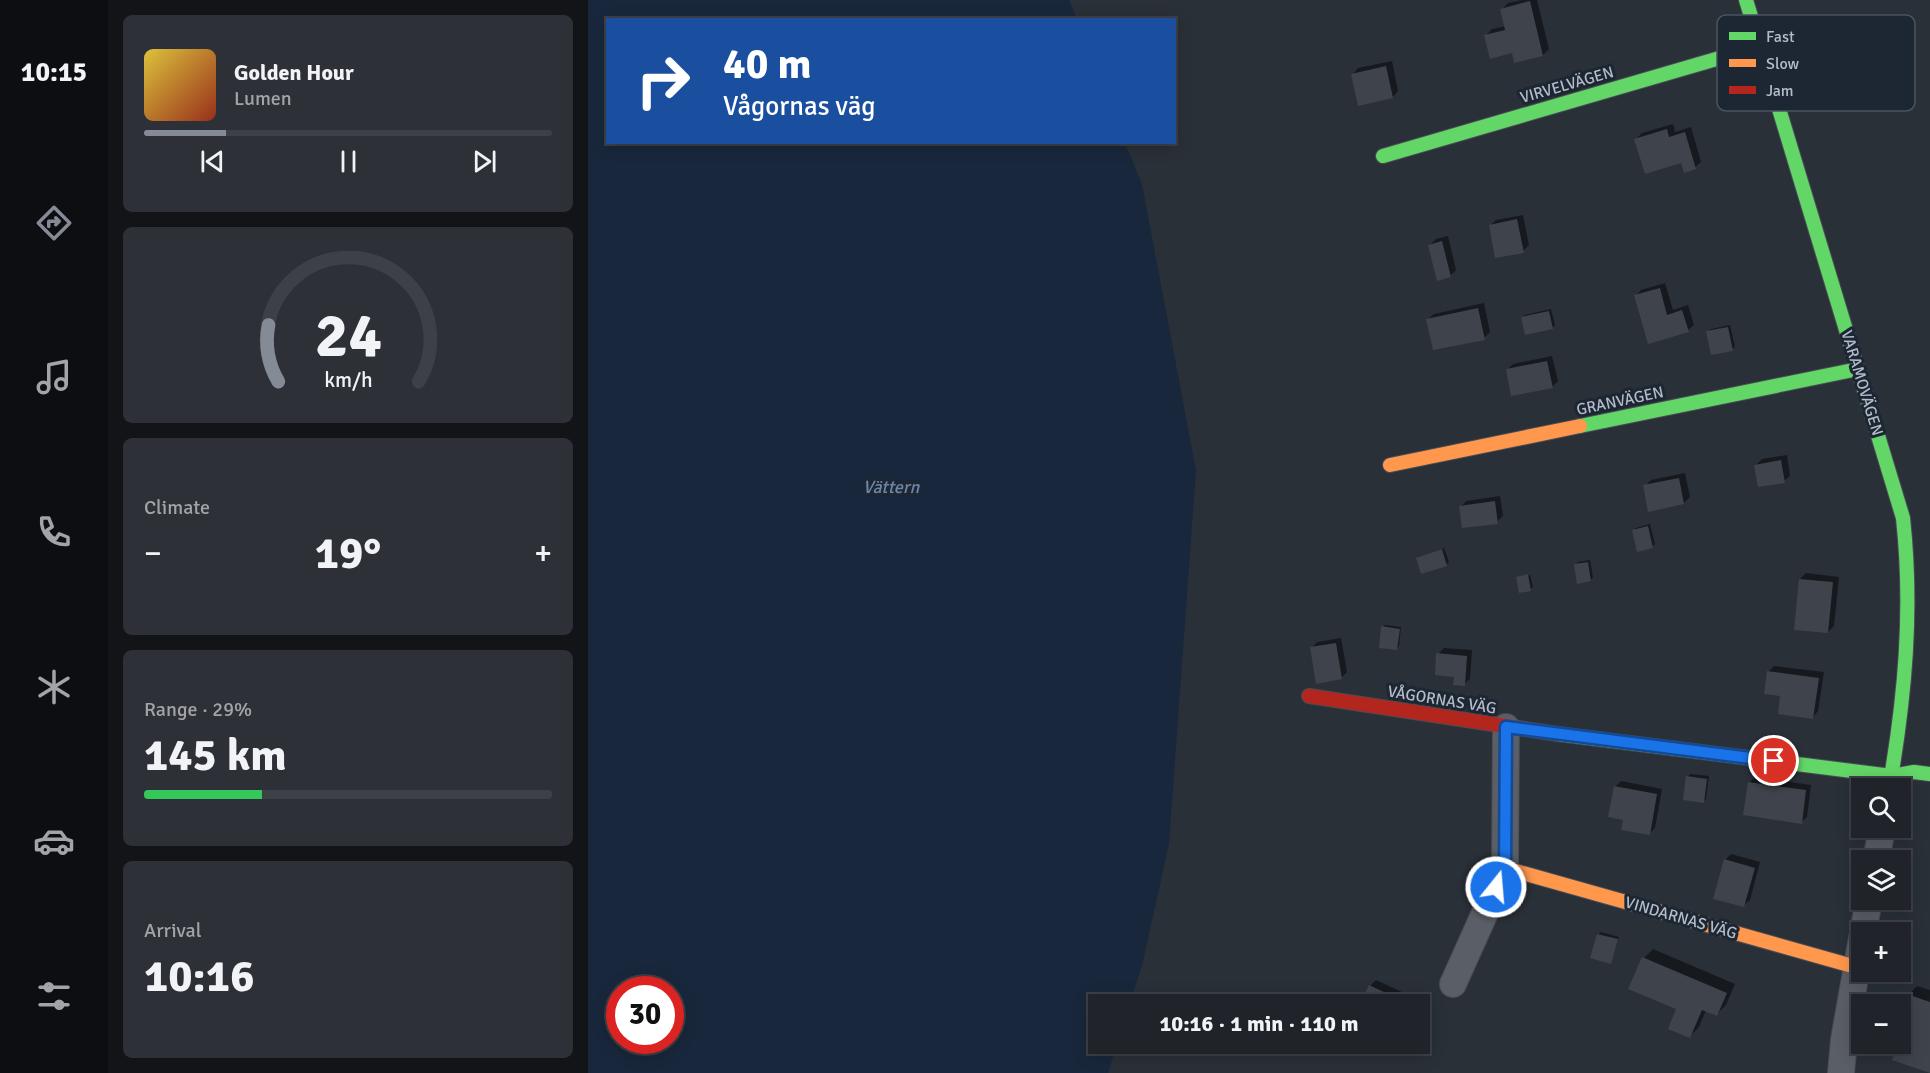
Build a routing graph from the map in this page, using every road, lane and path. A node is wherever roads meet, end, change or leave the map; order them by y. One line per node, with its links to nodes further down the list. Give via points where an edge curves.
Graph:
1 (1746, 0): 2 (street, VARAMOVÄGEN)
2 (1751, 15)
3 (1717, 59): 5 (street, VIRVELVÄGEN)
4 (1781, 111): 6 (street, VARAMOVÄGEN)
5 (1383, 156)
6 (1858, 369): 7 (street, GRANVÄGEN); 12 (street, VARAMOVÄGEN, via 1904,518 1909,561 1909,641)
7 (1390, 465)
8 (1309, 696): 9 (street, VÅGORNAS VÄG)
9 (1506, 727): 11 (street, VÅGORNAS VÄG); 14 (street)
10 (1930, 774): 13 (street, via 1914,772)
11 (1856, 778)
12 (1891, 778)
13 (1901, 778)
14 (1505, 868): 15 (street, VINDARNAS VÄG); 17 (street)
15 (1851, 966)
16 (1854, 982): 18 (street)
17 (1453, 984)
18 (1841, 1073)

